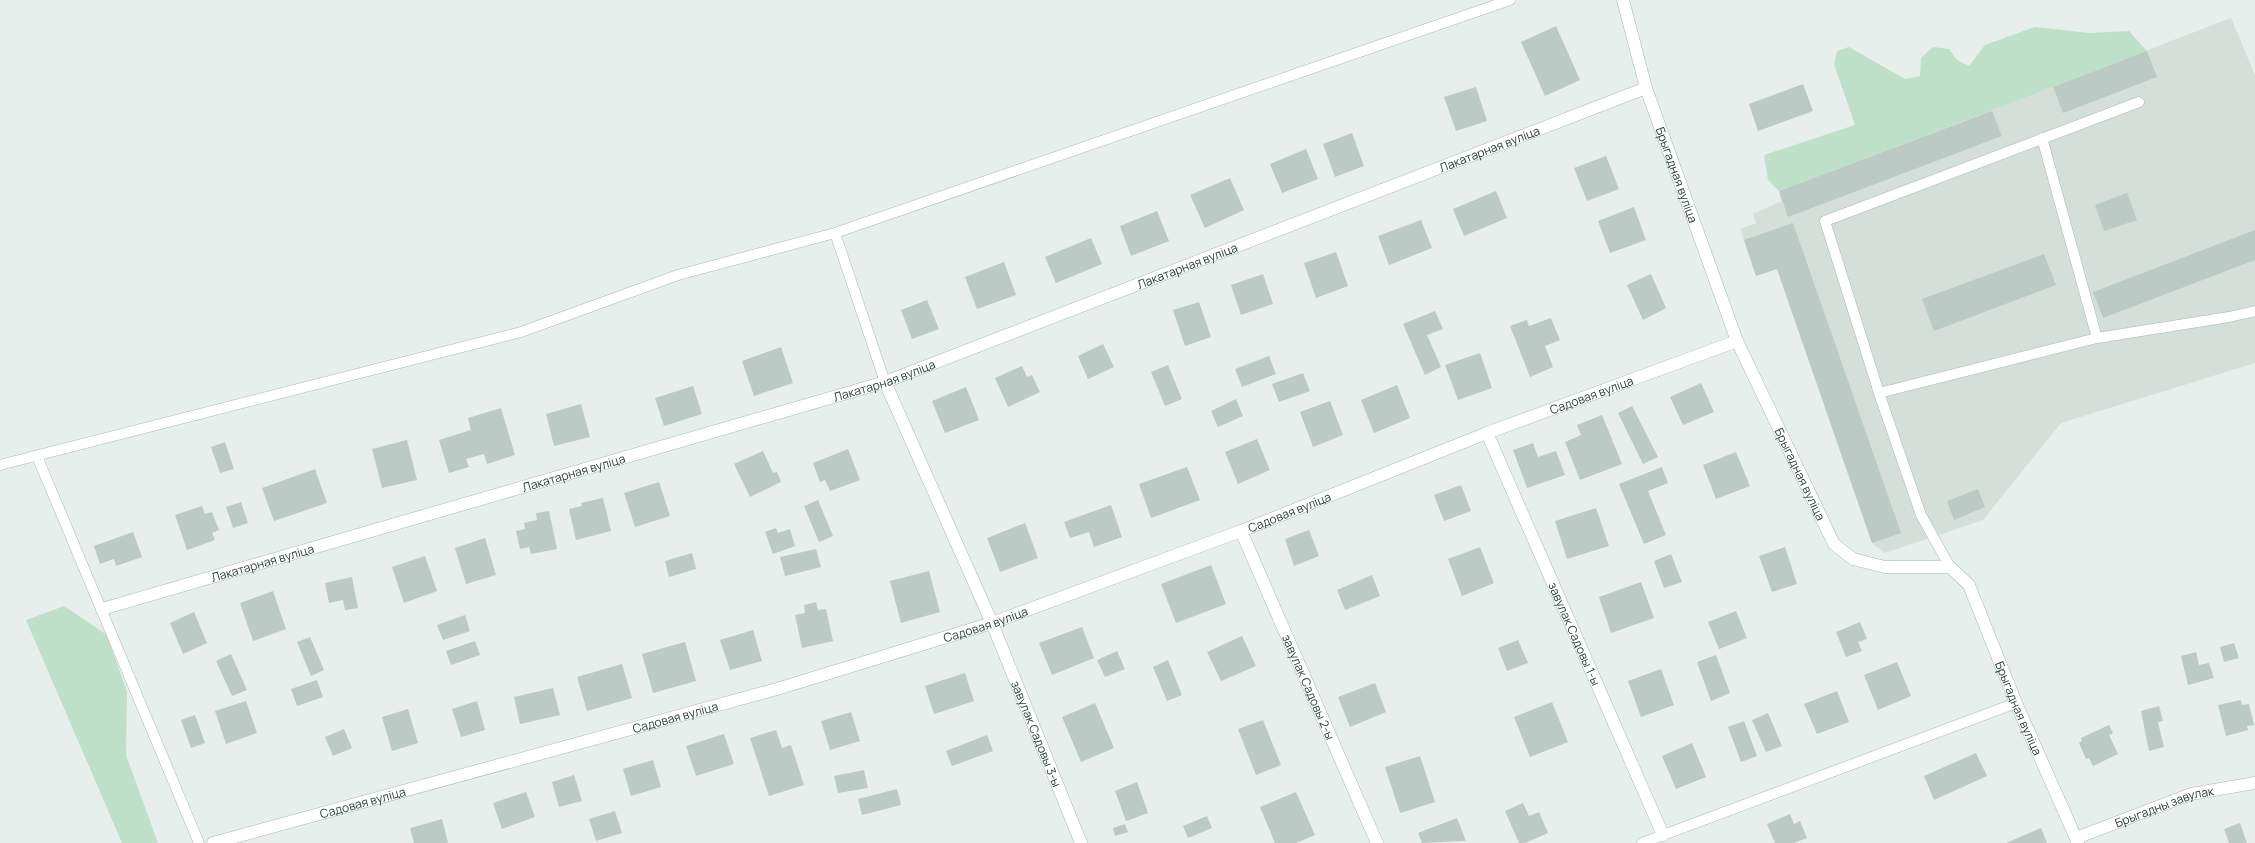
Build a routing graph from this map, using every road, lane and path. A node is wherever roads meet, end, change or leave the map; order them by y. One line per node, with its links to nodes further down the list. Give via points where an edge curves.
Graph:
1 (1510, 0): 6 (lane)
2 (1623, 0): 3 (street, Брыгадная вуліца)
3 (1646, 88): 9 (street, Брыгадная вуліца); 10 (street, Лакатарная вуліца)
4 (2140, 102): 5 (lane)
5 (2042, 138): 8 (lane); 11 (lane, via 1825,221)
6 (835, 232): 10 (lane); 13 (lane, via 678,275 521,332)
7 (2255, 311): 8 (lane, via 2229,318)
8 (2097, 338): 11 (lane)
9 (1737, 341): 12 (street, Садовая вуліца); 16 (street, Брыгадная вуліца, via 1834,544 1853,560 1885,567)
10 (885, 382): 17 (street, Лакатарная вуліца); 18 (street, завулак Садовы 3-ы)
11 (1879, 393): 16 (lane, via 1921,515)
12 (1487, 432): 15 (street, Садовая вуліца); 21 (street, завулак Садовы 1-ы)
13 (37, 456): 14 (lane); 17 (lane)
14 (0, 465)
15 (1241, 531): 18 (street, Садовая вуліца); 26 (street, завулак Садовы 2-ы)
16 (1950, 567): 19 (street, Брыгадная вуліца, via 1969,585)
17 (102, 609): 23 (lane)
18 (992, 623): 24 (street, Садовая вуліца, via 777,689); 25 (street, завулак Садовы 3-ы)
19 (2016, 703): 21 (lane); 22 (street, Брыгадная вуліца)
20 (2255, 783): 22 (street, Брыгадны завулак, via 2191,794)
21 (1663, 836): 27 (lane)
22 (2077, 841)
23 (199, 843)
24 (213, 843)
25 (1081, 843)
26 (1377, 843)
27 (1642, 843)

